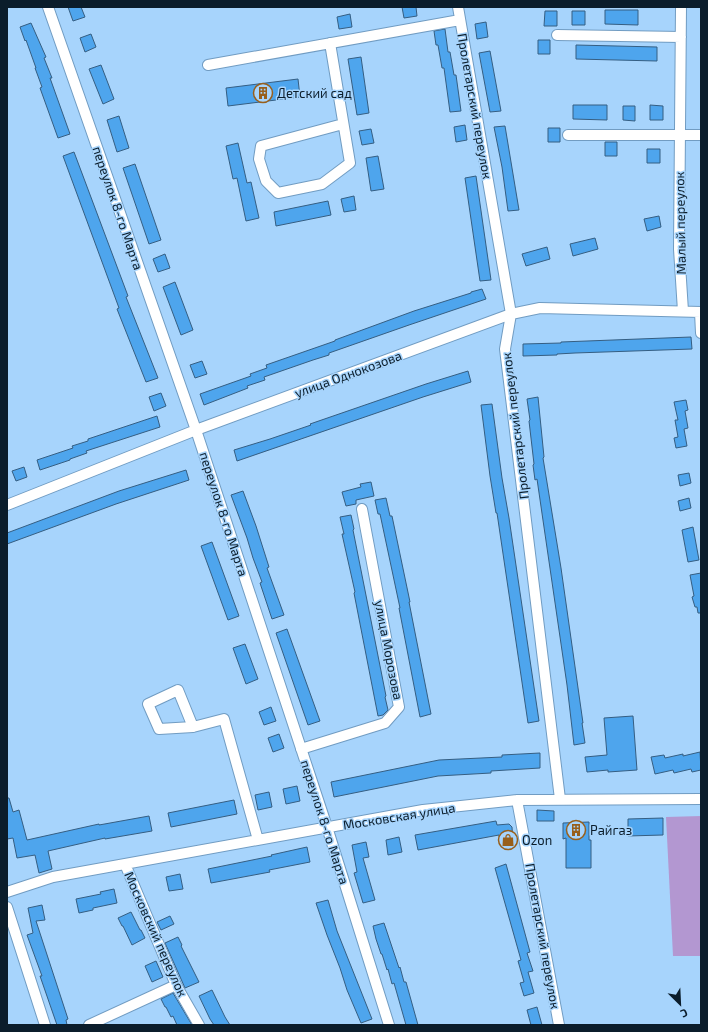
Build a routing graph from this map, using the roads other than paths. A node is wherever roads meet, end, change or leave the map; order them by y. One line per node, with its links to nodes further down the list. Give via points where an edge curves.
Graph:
1 (48, 7): 17 (street, переулок 8-го Марта)
2 (458, 7): 4 (street, Пролетарский переулок)
3 (681, 7): 6 (street, Малый переулок)
4 (460, 20): 7 (street); 15 (street, Пролетарский переулок)
5 (557, 35): 6 (street)
6 (681, 36): 12 (street, Малый переулок)
7 (330, 43): 8 (street); 9 (street)
8 (208, 65)
9 (343, 124): 9 (street, via 350,163 322,184 278,193 266,181 259,159 262,146)
10 (568, 135): 12 (street)
11 (701, 135): 12 (street)
12 (680, 136): 13 (street, Малый переулок, via 678,249)
13 (683, 311): 14 (street, улица Однокозова); 15 (street, улица Однокозова, via 540,308)
14 (700, 312): 16 (street)
15 (511, 314): 17 (street, улица Однокозова); 22 (street, Пролетарский переулок, via 505,349)
16 (701, 333)
17 (196, 430): 18 (street, улица Однокозова); 21 (street, переулок 8-го Марта)
18 (7, 505)
19 (362, 509): 21 (street, улица Морозова, via 399,706 385,723)
20 (193, 727): 20 (street, via 159,729 148,704 178,690); 26 (street, via 224,719)
21 (301, 750): 25 (street, переулок 8-го Марта)
22 (560, 799): 23 (street, Московская улица); 24 (street, Московская улица)
23 (701, 799)
24 (518, 800): 25 (street, Московская улица, via 423,810); 35 (street, Пролетарский переулок)
25 (327, 827): 26 (street, Московская улица); 34 (street, переулок 8-го Марта)
26 (258, 840): 27 (street, Московская улица)
27 (125, 864): 28 (street, Московская улица, via 53,877); 30 (street, Московский переулок)
28 (7, 892)
29 (7, 907): 31 (street)
30 (176, 985): 32 (street); 33 (street, Московский переулок)
31 (45, 1025)
32 (89, 1025)
33 (199, 1025)
34 (389, 1025)
35 (559, 1025)

